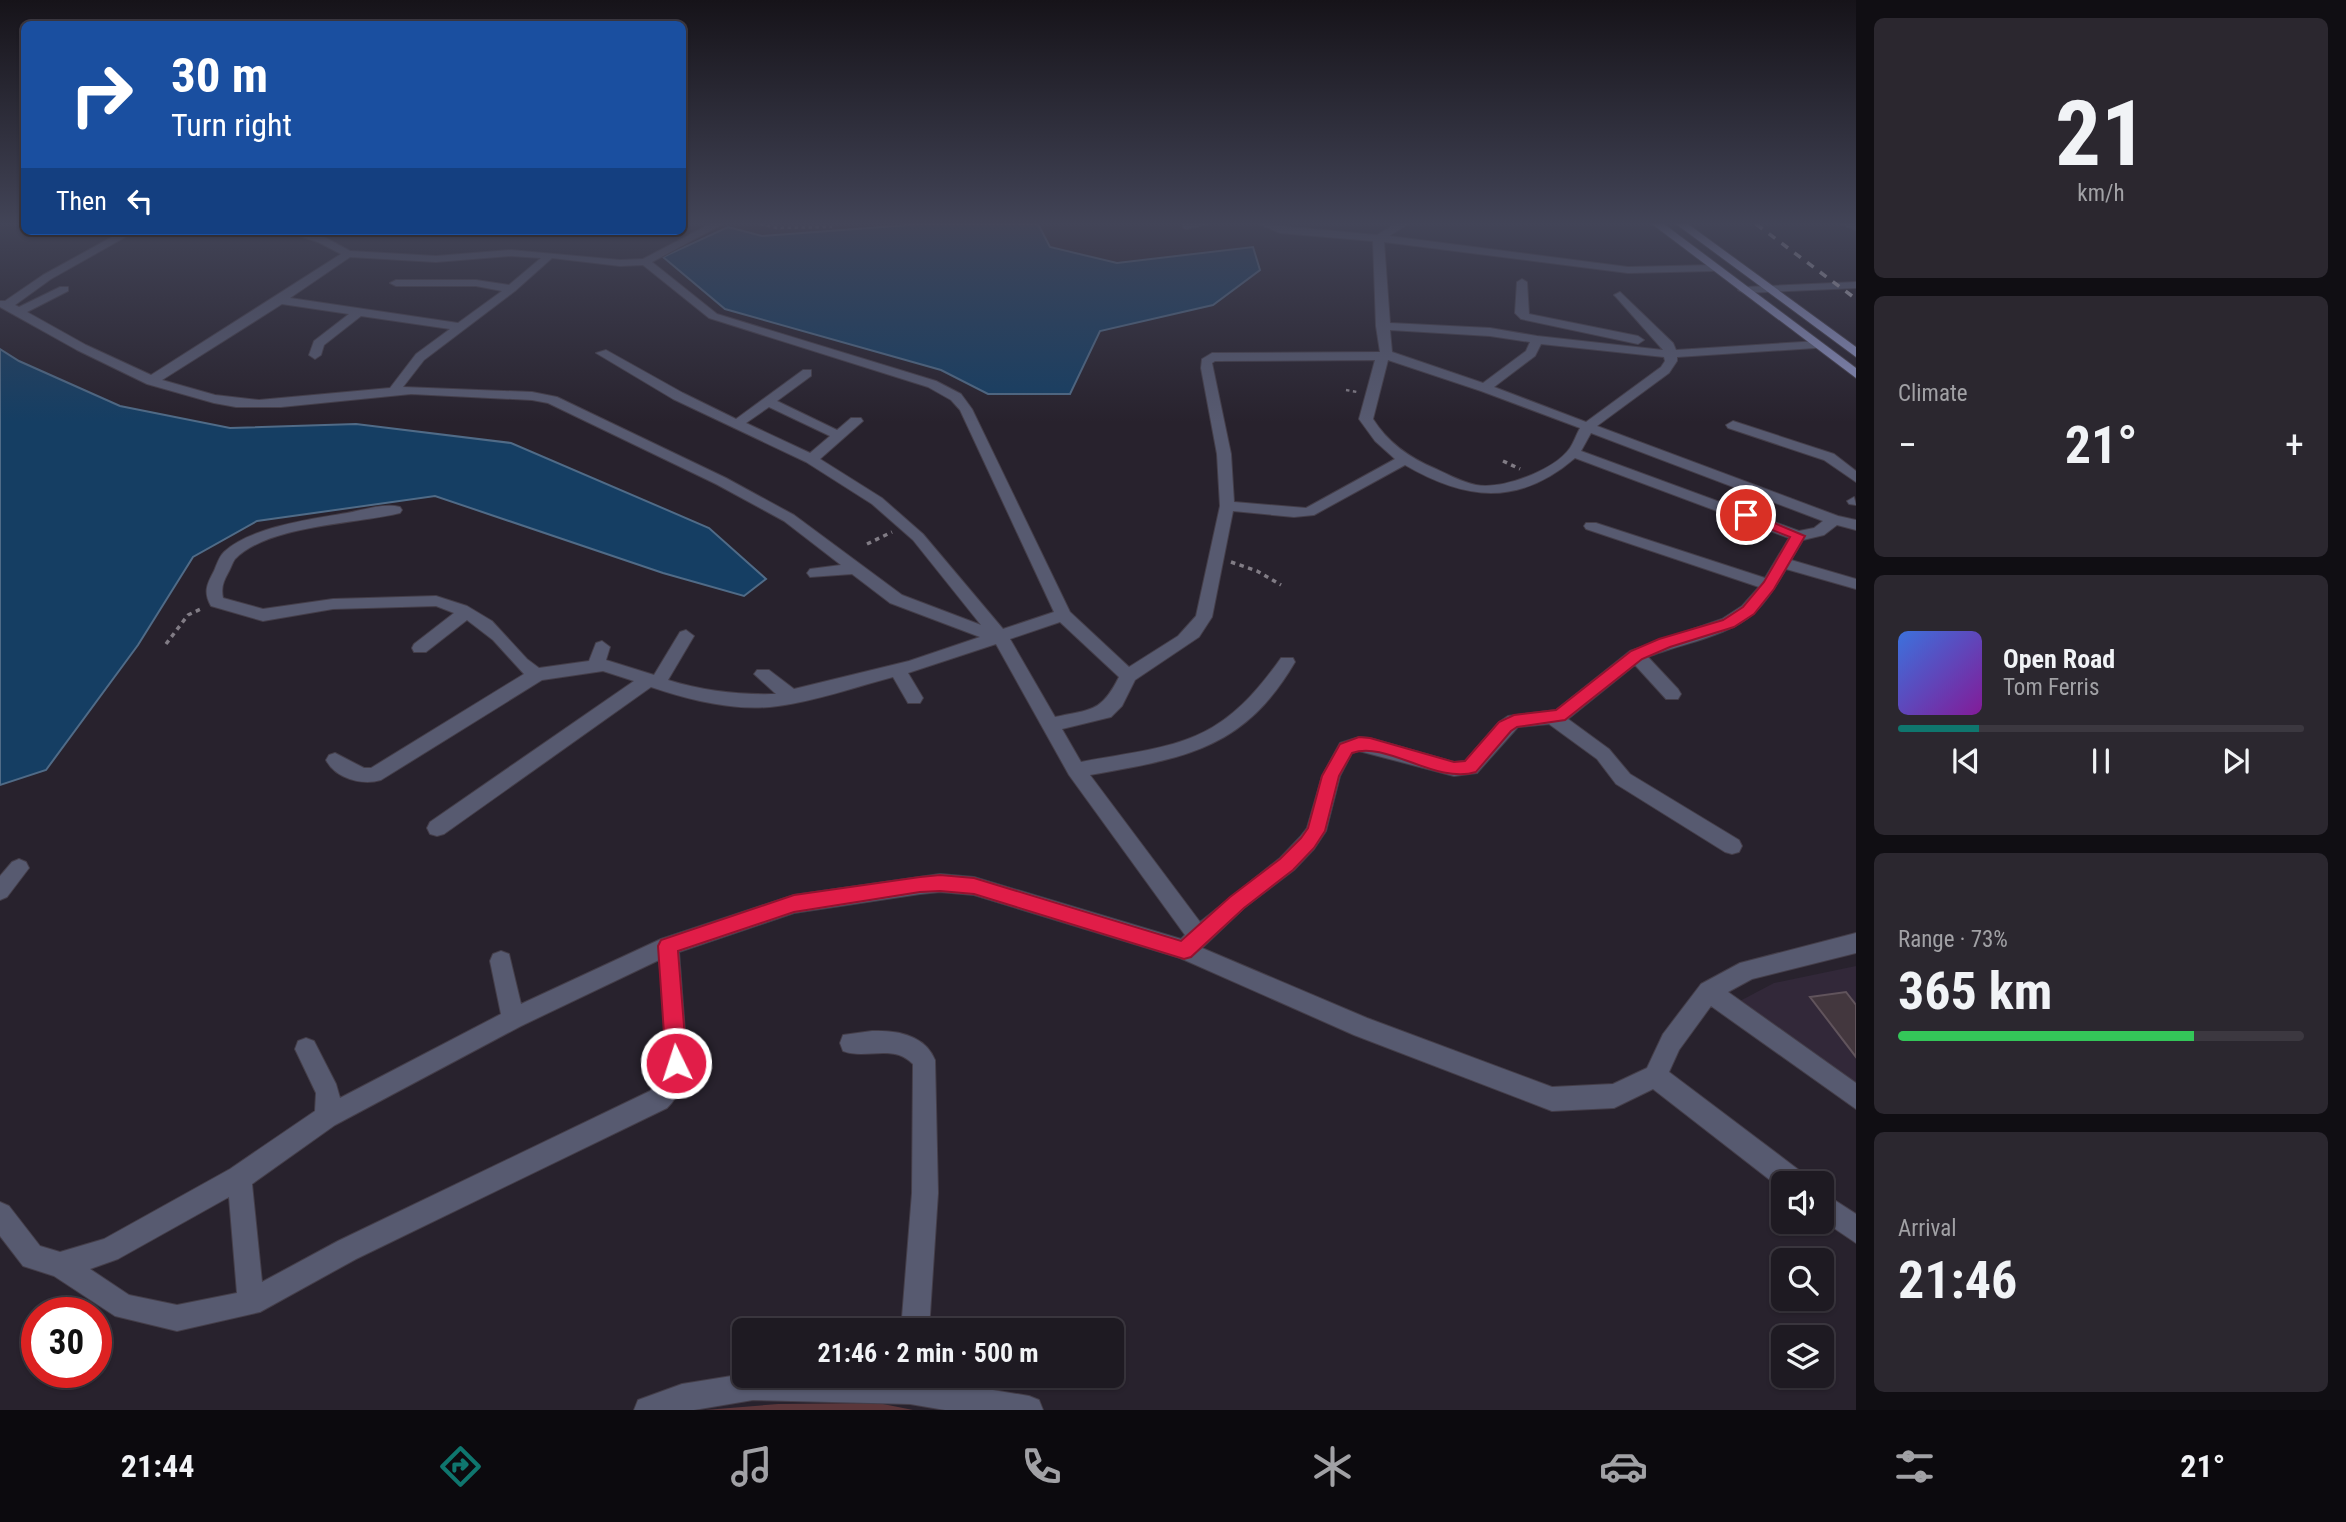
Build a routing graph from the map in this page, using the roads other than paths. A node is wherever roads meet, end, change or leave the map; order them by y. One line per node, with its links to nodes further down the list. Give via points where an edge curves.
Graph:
1 (30, 290): 13 (street)
2 (62, 290): 13 (street)
3 (295, 290): 12 (street)
4 (510, 290): 16 (street)
5 (680, 290): 51 (street, via 713,316 932,384 956,397 966,409)
6 (1380, 290): 15 (street)
7 (1522, 290): 19 (street, via 1525,317)
8 (1744, 290): 9 (street); 18 (main road)
9 (1749, 290)
10 (1769, 290): 21 (main road)
11 (1620, 295): 19 (street)
12 (280, 300): 14 (street); 26 (street)
13 (8, 307): 26 (street, via 89,354)
14 (359, 312): 16 (street); 22 (street, via 318,344)
15 (1382, 326): 17 (street, via 1490,332); 23 (street)
16 (459, 327): 28 (street, via 410,367)
17 (1537, 341): 19 (street); 27 (street, via 1531,353)
18 (1815, 344): 19 (street); 25 (main road)
19 (1670, 350): 33 (street, via 1671,361 1665,370)
20 (602, 353): 31 (street)
21 (1856, 353)
22 (315, 355)
23 (1386, 355): 27 (street); 37 (street, via 1366,419); 39 (street, via 1230,355 1206,362 1224,454)
24 (807, 373): 29 (street)
25 (1856, 374)
26 (152, 381): 28 (street, via 238,402 324,400)
27 (1485, 388): 33 (street)
28 (394, 391): 46 (street, via 552,400 721,481 789,519)
29 (768, 401): 31 (street); 34 (street)
30 (856, 421): 34 (street)
31 (737, 424): 36 (street)
32 (1732, 425): 38 (street, via 1829,457)
33 (1588, 426): 35 (street); 41 (street)
34 (839, 436): 36 (street)
35 (1573, 453): 37 (street, via 1519,485 1483,491); 44 (street)
36 (811, 459): 53 (street, via 877,501 918,537)
37 (1403, 460): 39 (street, via 1309,512)
38 (1856, 478)
39 (1227, 506): 60 (street, via 1204,617 1194,633)
40 (395, 510): 50 (street, via 324,520 248,545 229,556 214,585 217,602 263,615 333,604 436,601)
41 (1834, 520): 42 (street); 44 (street, via 1819,532)
42 (1856, 525)
43 (1591, 526): 49 (street)
44 (1798, 536): 45 (street)
45 (1781, 562): 48 (street); 49 (street)
46 (857, 568): 47 (street); 53 (street, via 915,608)
47 (815, 573)
48 (1856, 584)
49 (1769, 585): 55 (street, via 1748,610 1728,623)
50 (465, 613): 54 (street); 58 (street, via 497,634 526,668)
51 (1063, 615): 53 (street); 60 (street)
52 (686, 636): 61 (street)
53 (1001, 638): 57 (street); 66 (street)
54 (420, 648)
55 (1636, 655): 62 (street); 65 (street)
56 (1287, 662): 68 (street, via 1266,693 1216,736 1187,747)
57 (897, 670): 63 (street); 64 (street)
58 (538, 674): 61 (street, via 599,656); 67 (street, via 374,775 361,776)
59 (763, 674): 63 (street)
60 (1128, 676): 66 (street, via 1105,712)
61 (653, 681): 63 (street, via 692,694 751,701); 69 (street)
62 (1672, 694)
63 (792, 697)
64 (914, 698)
65 (1554, 718): 70 (street, via 1603,754 1623,779); 73 (street, via 1505,726 1470,768 1454,769 1370,745 1346,748 1331,776 1317,831 1287,864)
66 (1051, 725): 68 (street)
67 (335, 760)
68 (1076, 770): 73 (street)
69 (438, 828)
70 (1732, 846)
71 (19, 868): 72 (street)
72 (0, 891)
73 (1191, 943): 75 (street, via 974,886 940,883 794,904); 81 (street, via 1362,1027 1552,1099 1614,1096)
74 (1856, 943): 77 (street, via 1748,970)
75 (668, 946): 78 (street); 90 (street, via 676,1063 669,1088 650,1105 347,1250)
76 (502, 961): 78 (street)
77 (1709, 990): 81 (street, via 1671,1042); 82 (street)
78 (513, 1019): 83 (street)
79 (851, 1044): 91 (street, via 896,1042 915,1048 924,1060 925,1193)
80 (306, 1049): 83 (street, via 328,1092)
81 (1655, 1076): 84 (street)
82 (1856, 1097)
83 (327, 1117): 85 (street)
84 (1779, 1171)
85 (239, 1178): 89 (street, via 109,1250); 90 (street)
86 (1834, 1213): 88 (street)
87 (0, 1215): 89 (street, via 32,1257)
88 (1856, 1230)
89 (60, 1265): 90 (street, via 124,1307 177,1318)
90 (251, 1303)
91 (916, 1318)
92 (741, 1388): 94 (street, via 682,1398)
93 (933, 1388): 95 (street)
94 (648, 1410)
95 (1029, 1410)

